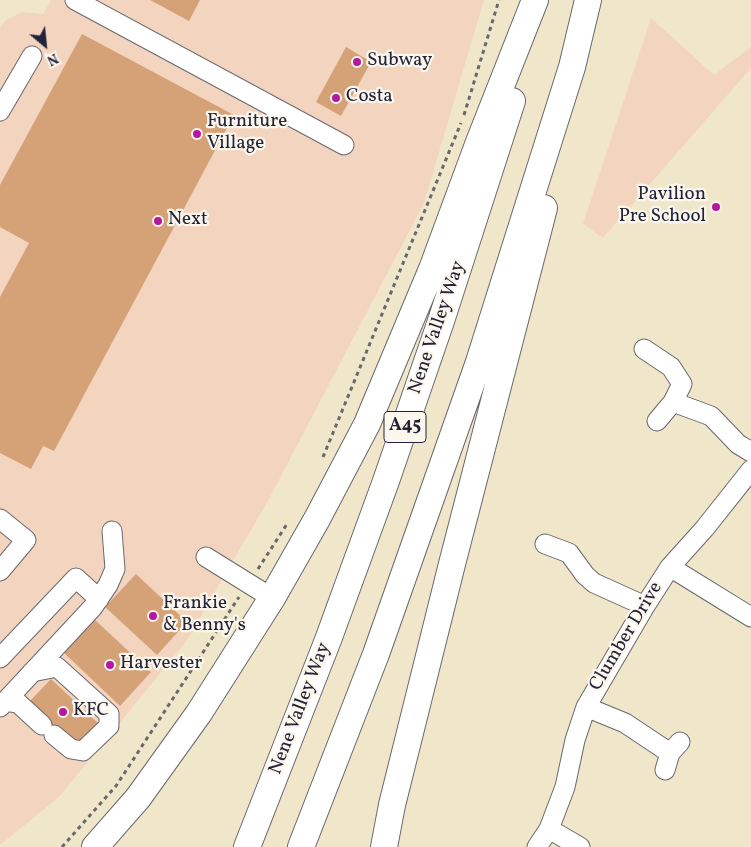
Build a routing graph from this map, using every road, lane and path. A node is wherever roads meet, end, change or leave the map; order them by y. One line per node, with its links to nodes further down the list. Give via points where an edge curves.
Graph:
1 (75, 0): 9 (street)
2 (499, 0): 14 (path, via 464,115)
3 (535, 0): 24 (highway, via 432,268 367,424)
4 (542, 0): 36 (highway, Nene Valley Way / A45, via 447,302 386,481)
5 (588, 0): 7 (highway, A45)
6 (32, 56): 8 (street)
7 (572, 66): 37 (highway, A45, via 478,362 376,654); 38 (highway, via 560,146 452,564)
8 (0, 111)
9 (344, 145)
10 (644, 349): 11 (street, via 671,367 682,384)
11 (673, 402): 12 (street); 13 (street, via 711,416 738,444)
12 (657, 421)
13 (751, 452)
14 (322, 461)
15 (751, 470): 21 (street, Clumber Drive)
16 (0, 519): 22 (street, via 26,540)
17 (290, 520): 23 (path)
18 (112, 532): 25 (street, via 115,569)
19 (545, 544): 26 (street, via 569,553 594,583)
20 (206, 557): 23 (street)
21 (670, 567): 26 (street, Clumber Drive); 27 (street)
22 (0, 571)
23 (248, 584): 24 (street); 34 (path, via 116,786)
24 (272, 598): 35 (highway, via 199,712 138,798)
25 (99, 599): 28 (street, via 76,578); 29 (street)
26 (645, 606): 31 (street, Clumber Drive)
27 (751, 617)
28 (0, 658)
29 (32, 672): 30 (street); 30 (street, via 57,666 108,714 109,726 84,751 71,749 18,703)
30 (2, 704)
31 (586, 707): 32 (street, via 625,723); 33 (street, Clumber Drive, via 565,787)
32 (672, 755)
33 (549, 829): 39 (street, Clumber Drive); 40 (street)
34 (62, 847)
35 (95, 847)
36 (247, 847)
37 (301, 847)
38 (384, 847)
39 (537, 847)
40 (580, 847)

